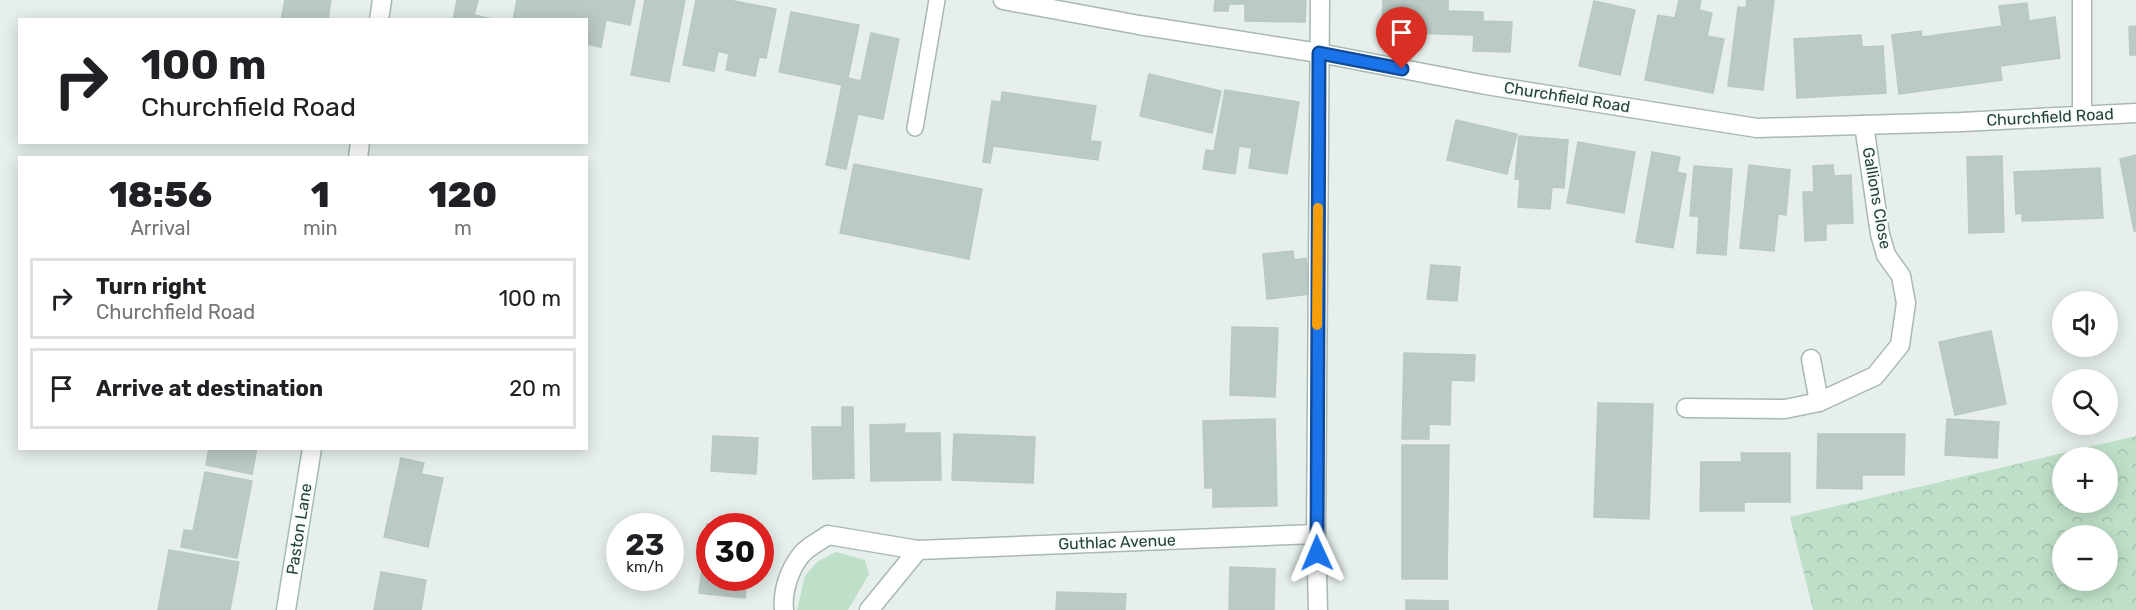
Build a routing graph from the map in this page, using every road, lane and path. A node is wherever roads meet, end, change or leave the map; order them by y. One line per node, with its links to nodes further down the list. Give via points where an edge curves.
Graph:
1 (382, 0): 6 (street)
2 (937, 0): 11 (lane)
3 (1003, 0): 7 (street, Churchfield Road, via 1139,26)
4 (1320, 0): 7 (street)
5 (2082, 0): 9 (street)
6 (379, 18)
7 (1319, 53): 10 (street, Churchfield Road, via 1485,85 1757,128); 16 (street)
8 (2136, 113): 9 (street, Churchfield Road)
9 (2082, 114): 10 (street, Churchfield Road)
10 (1864, 125): 13 (street, Gallions Close, via 1880,234 1886,255 1901,276 1906,303 1900,345 1875,376)
11 (915, 128)
12 (1811, 358): 13 (street)
13 (1819, 402): 14 (street, Gallions Close, via 1785,410)
14 (1686, 408)
15 (312, 450): 18 (street, Paston Lane)
16 (1316, 534): 17 (street, Guthlac Avenue); 21 (street)
17 (918, 550): 19 (street, Guthlac Avenue, via 828,535 801,554 790,573); 20 (street)
18 (286, 610)
19 (784, 610)
20 (869, 610)
21 (1318, 610)

